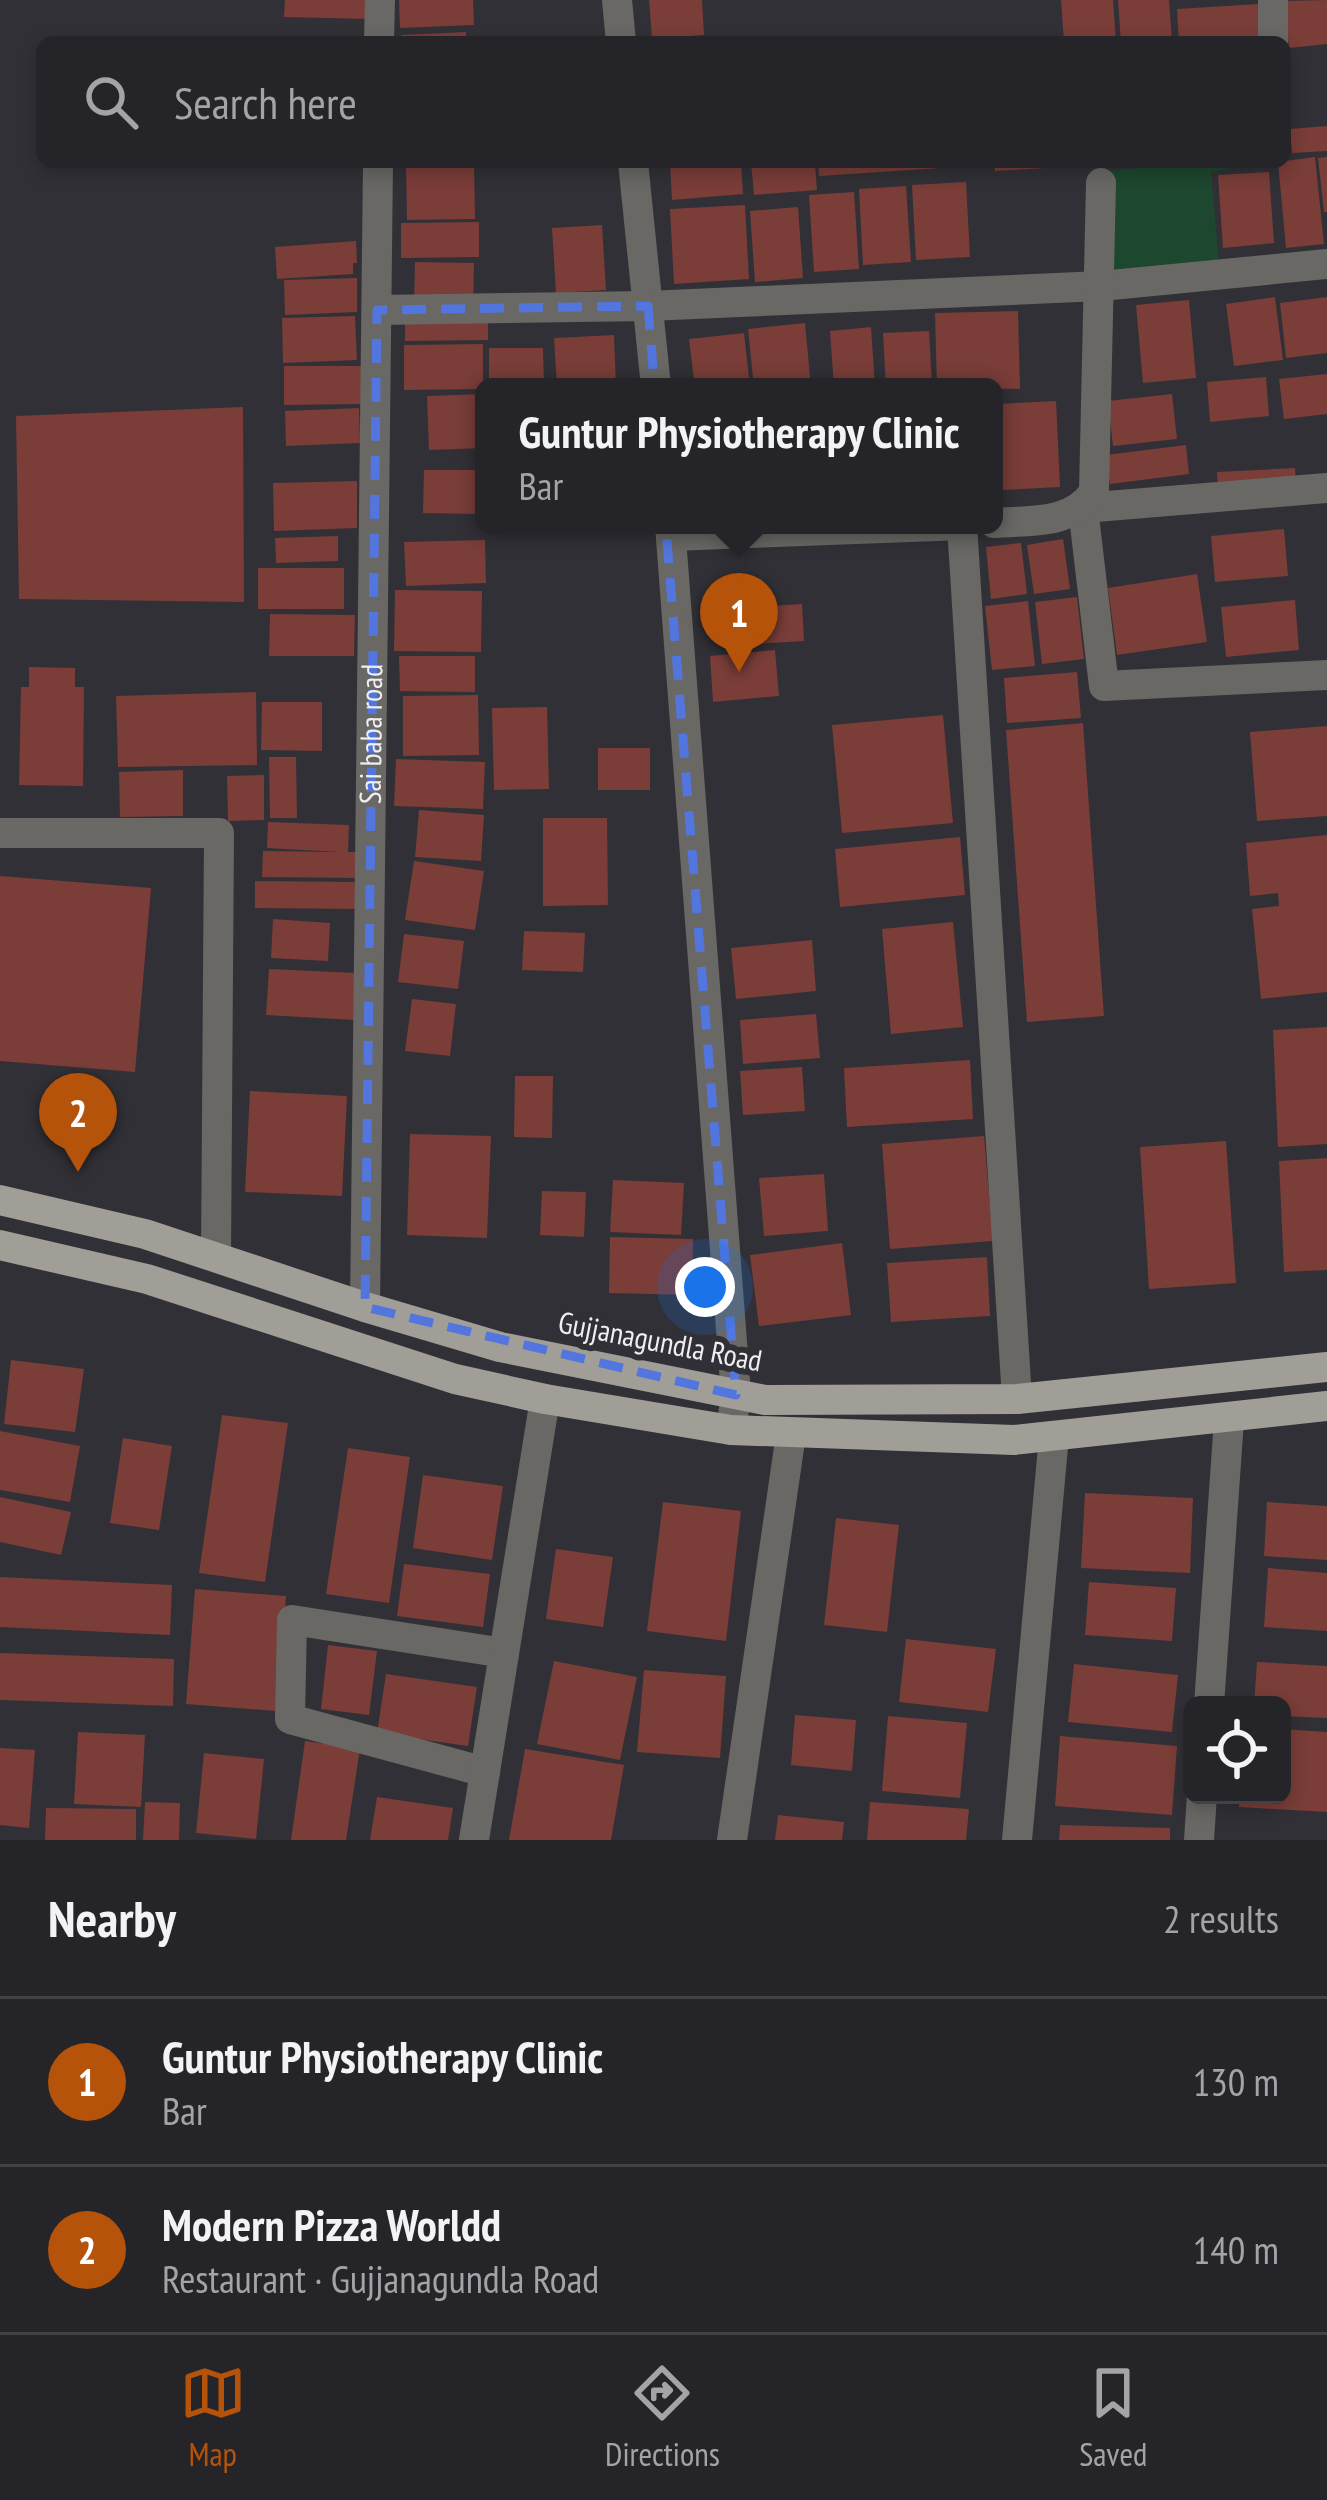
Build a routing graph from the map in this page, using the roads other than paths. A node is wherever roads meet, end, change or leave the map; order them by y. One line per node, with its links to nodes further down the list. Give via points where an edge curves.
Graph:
1 (380, 0): 4 (street)
2 (617, 0): 5 (street)
3 (1273, 0): 6 (street)
4 (379, 36)
5 (620, 36)
6 (1273, 36)
7 (378, 168): 13 (street, Sai baba road)
8 (634, 168): 12 (street)
9 (1101, 183): 11 (street)
10 (1327, 264): 11 (street)
11 (1101, 286): 12 (street); 16 (street, via 1094,492)
12 (648, 306): 13 (street); 14 (street)
13 (376, 310): 25 (street, Sai baba road)
14 (655, 378)
15 (1327, 488): 16 (street)
16 (1083, 508): 17 (street); 20 (street, via 1104,686)
17 (1003, 522)
18 (671, 534): 27 (street)
19 (963, 534): 29 (street)
20 (1327, 675)
21 (0, 833): 24 (street, via 219,833)
22 (0, 1200): 24 (main road, Gujjanagundla Road)
23 (0, 1245): 28 (main road, via 146,1279 386,1358)
24 (216, 1257): 25 (main road, Gujjanagundla Road)
25 (365, 1307): 27 (main road, Gujjanagundla Road, via 500,1347)
26 (1327, 1367): 29 (main road, Gujjanagundla Road)
27 (736, 1395): 29 (main road, Gujjanagundla Road); 32 (street)
28 (544, 1399): 32 (main road); 35 (street)
29 (1017, 1400)
30 (1327, 1406): 31 (main road)
31 (1229, 1420): 34 (main road); 36 (street)
32 (731, 1430): 33 (main road)
33 (791, 1434): 34 (main road); 40 (street)
34 (1054, 1436): 41 (street)
35 (504, 1653): 37 (street); 37 (street, via 292,1620 290,1719)
36 (1210, 1696)
37 (485, 1772): 39 (street)
38 (1201, 1804): 42 (street)
39 (474, 1840)
40 (732, 1840)
41 (1017, 1840)
42 (1199, 1840)

